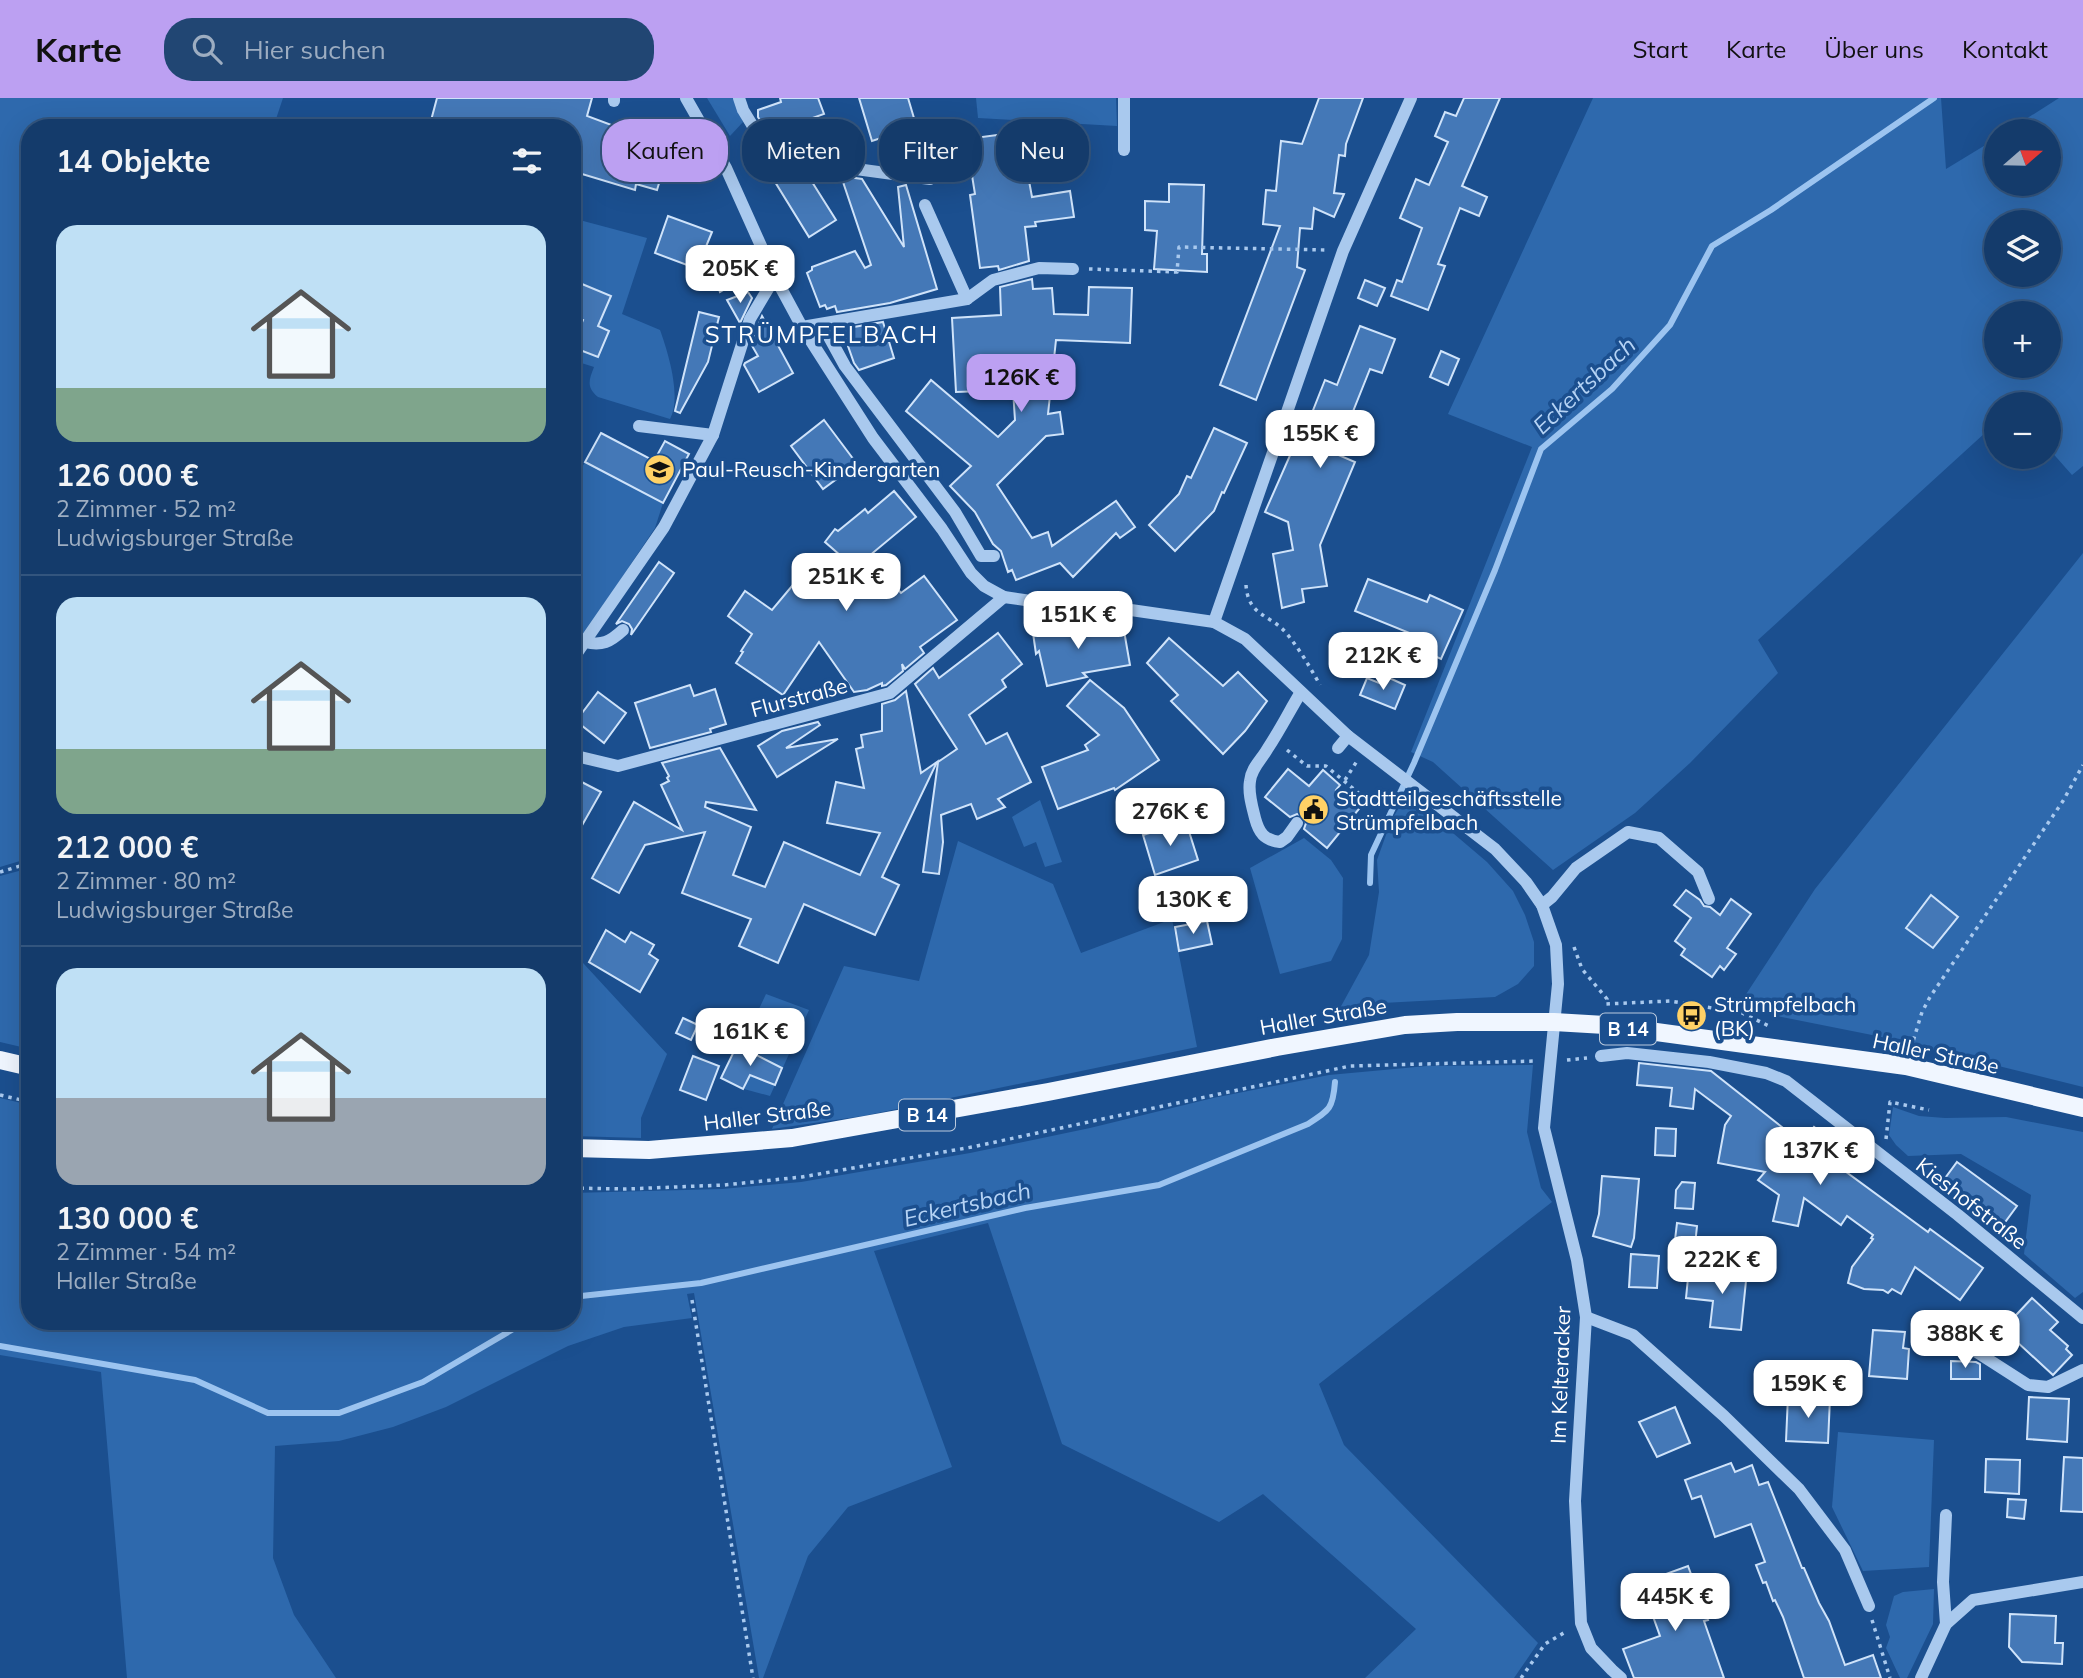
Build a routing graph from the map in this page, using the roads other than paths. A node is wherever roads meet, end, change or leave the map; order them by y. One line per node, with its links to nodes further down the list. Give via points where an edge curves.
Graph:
1 (686, 98): 9 (street, via 726,168)
2 (739, 98): 6 (street, via 760,138 818,164)
3 (1124, 98): 5 (street)
4 (1411, 98): 17 (street, via 1343,251)
5 (1125, 150)
6 (879, 172)
7 (925, 205): 10 (street)
8 (1073, 269): 10 (street, via 1039,268 993,280)
9 (775, 277): 12 (street); 14 (street, via 750,319)
10 (967, 299): 11 (street)
11 (822, 324): 12 (street); 15 (street, via 845,366 955,512 981,556)
12 (802, 327): 16 (street, via 873,438 971,573)
13 (639, 426): 14 (street)
14 (713, 435): 19 (street, via 664,527)
15 (994, 556)
16 (1004, 597): 17 (street); 24 (street, Flurstraße, via 890,693 618,766)
17 (1214, 622): 21 (street, Im Kelteracker, via 1245,639)
18 (623, 630): 19 (street, via 604,644)
19 (585, 642): 20 (street)
20 (581, 648)
21 (1301, 692): 22 (street, Im Kelteracker); 25 (street, via 1250,777 1248,802 1262,836 1270,841 1280,842)
22 (1348, 736): 23 (street); 27 (street, Im Kelteracker, via 1495,849)
23 (1338, 748)
24 (581, 757)
25 (1297, 823)
26 (1709, 899): 27 (street, via 1698,872 1658,838 1628,832 1576,868)
27 (1542, 905): 28 (street, Im Kelteracker, via 1556,945)
28 (1554, 1022): 32 (main road, Haller Straße / B 14, via 1906,1066); 33 (main road, Haller Straße / B 14, via 1405,1026 792,1138 649,1150); 34 (street, Im Kelteracker, via 1544,1128 1577,1260)
29 (1601, 1056): 35 (street, Kieshofstraße, via 1627,1053 1709,1062 1786,1081)
30 (0, 1060): 31 (main road)
31 (21, 1065)
32 (2083, 1108)
33 (581, 1148)
34 (1586, 1317): 40 (street, via 1633,1335 1799,1489 1844,1550); 42 (street, Im Kelteracker, via 1575,1501 1581,1623 1591,1648)
35 (2083, 1318)
36 (1951, 1343): 37 (street, via 1972,1349 2028,1385 2048,1387)
37 (2083, 1370)
38 (1946, 1515): 41 (street)
39 (2080, 1579): 41 (street, via 1973,1600)
40 (1869, 1606)
41 (1946, 1624): 43 (street)
42 (1621, 1678)
43 (1921, 1678)

